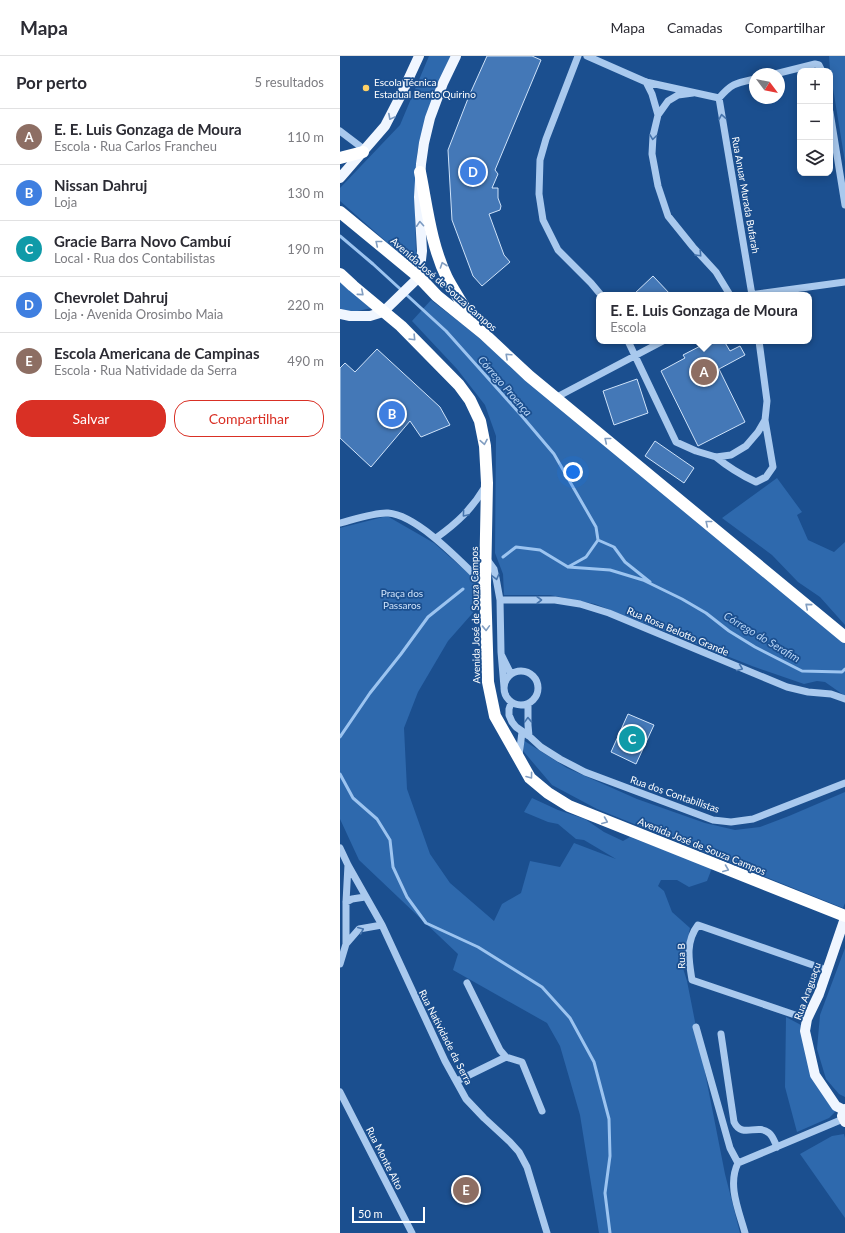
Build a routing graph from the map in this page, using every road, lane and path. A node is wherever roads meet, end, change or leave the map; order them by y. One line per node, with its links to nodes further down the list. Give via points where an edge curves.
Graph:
1 (418, 56): 16 (main road, one-way to 16, via 390,119)
2 (456, 56): 18 (main road, via 430,118)
3 (578, 56): 25 (street, via 540,160 539,194 543,220 558,250)
4 (587, 56): 10 (street)
5 (797, 68): 8 (street)
6 (799, 68): 7 (street, via 815,64)
7 (820, 68)
8 (785, 72)
9 (749, 80): 12 (street, via 733,84)
10 (646, 82): 11 (street); 13 (street)
11 (693, 92): 12 (street); 13 (street, via 668,100)
12 (719, 98): 27 (street, Rua Anuar Murada Bufarah, one-way to 12)
13 (658, 115): 26 (street, one-way to 26, via 652,154 658,186 668,216 716,272)
14 (340, 131): 16 (street)
15 (833, 131): 20 (street)
16 (364, 151): 17 (highway); 19 (main road)
17 (340, 158)
18 (420, 172): 23 (main road, one-way to 18, via 422,251); 32 (highway, one-way to 18, via 475,324 447,277 434,242)
19 (340, 178)
20 (845, 205)
21 (340, 212): 23 (highway, Avenida José de Souza Campos, one-way to 21)
22 (340, 274): 29 (highway, Avenida José de Souza Campos, one-way to 29)
23 (415, 280): 29 (main road); 32 (highway, Avenida José de Souza Campos)
24 (845, 282): 28 (street)
25 (598, 292)
26 (728, 292)
27 (751, 292)
28 (773, 292)
29 (383, 312): 30 (main road, via 370,316); 40 (highway, Avenida José de Souza Campos, one-way to 40, via 401,326 459,385 470,400 480,421 485,446)
30 (345, 316): 31 (main road)
31 (340, 321)
32 (484, 334): 37 (highway, Avenida José de Souza Campos, one-way to 32)
33 (630, 344): 36 (street)
34 (658, 344): 36 (street)
35 (759, 344): 38 (street, via 767,400)
36 (636, 356): 37 (street); 39 (street, via 676,442)
37 (555, 398): 46 (highway, Avenida José de Souza Campos, one-way to 37)
38 (765, 420): 39 (street, via 746,446 731,454); 39 (street, via 773,467 766,478 756,482 741,475)
39 (716, 457)
40 (487, 483): 42 (street, one-way to 42, via 462,518); 43 (highway, Avenida José de Souza Campos)
41 (340, 523): 42 (street, via 391,513 409,520)
42 (436, 538): 44 (street)
43 (485, 556): 44 (highway, Avenida José de Souza Campos); 45 (street, one-way to 45, via 494,569)
44 (485, 585): 55 (highway, Avenida José de Souza Campos, one-way to 55, via 488,682 495,716)
45 (500, 600): 47 (street); 50 (street, Rua Rosa Belotto Grande, one-way to 50, via 555,600 580,604 609,613 787,688 831,694)
46 (841, 634)
47 (500, 652): 48 (street); 49 (street)
48 (511, 674): 49 (street, via 506,679); 52 (street, via 526,671 538,682 538,694)
49 (504, 687): 51 (street, Rua dos Contabilistas, via 504,693)
50 (845, 699)
51 (511, 703): 52 (street, via 522,706); 53 (street, Rua dos Contabilistas, via 509,715)
52 (528, 704): 54 (street, one-way to 52)
53 (522, 732): 54 (street, Rua dos Contabilistas); 55 (street)
54 (530, 736): 56 (street, Rua dos Contabilistas, via 541,747 585,772 713,820 732,822 753,819)
55 (519, 756): 61 (highway, Avenida José de Souza Campos, one-way to 61, via 530,778 569,806)
56 (845, 783)
57 (340, 848): 58 (street, Rua Natividade da Serra)
58 (348, 865): 59 (street, Rua Natividade da Serra); 60 (street)
59 (365, 897): 60 (street); 62 (street, Rua Natividade da Serra)
60 (346, 902): 63 (street)
61 (842, 915): 65 (main road, Rua Araguaçu)
62 (382, 925): 63 (street, one-way to 62, via 359,929); 71 (street, Rua Natividade da Serra, via 445,1061)
63 (346, 944): 64 (street)
64 (340, 964)
65 (827, 970): 67 (main road, Rua Araguaçu); 67 (street, Rua B, via 698,925 693,931 689,957 692,980)
66 (467, 983): 70 (street, via 500,1050)
67 (807, 1019): 74 (main road, Rua Araguaçu, via 805,1031 815,1074)
68 (696, 1027): 76 (street, via 730,1148)
69 (721, 1034): 75 (street, via 734,1122 745,1131 758,1129 768,1132)
70 (506, 1057): 71 (street); 73 (street, via 522,1062)
71 (457, 1081): 78 (street, Rua Natividade da Serra, via 466,1099 510,1142 528,1167)
72 (340, 1092): 77 (street, Rua Monte Alto)
73 (542, 1111)
74 (844, 1115): 75 (street)
75 (777, 1147): 76 (street)
76 (738, 1163): 79 (street, via 733,1177 736,1201)
77 (412, 1233)
78 (547, 1233)
79 (745, 1233)

